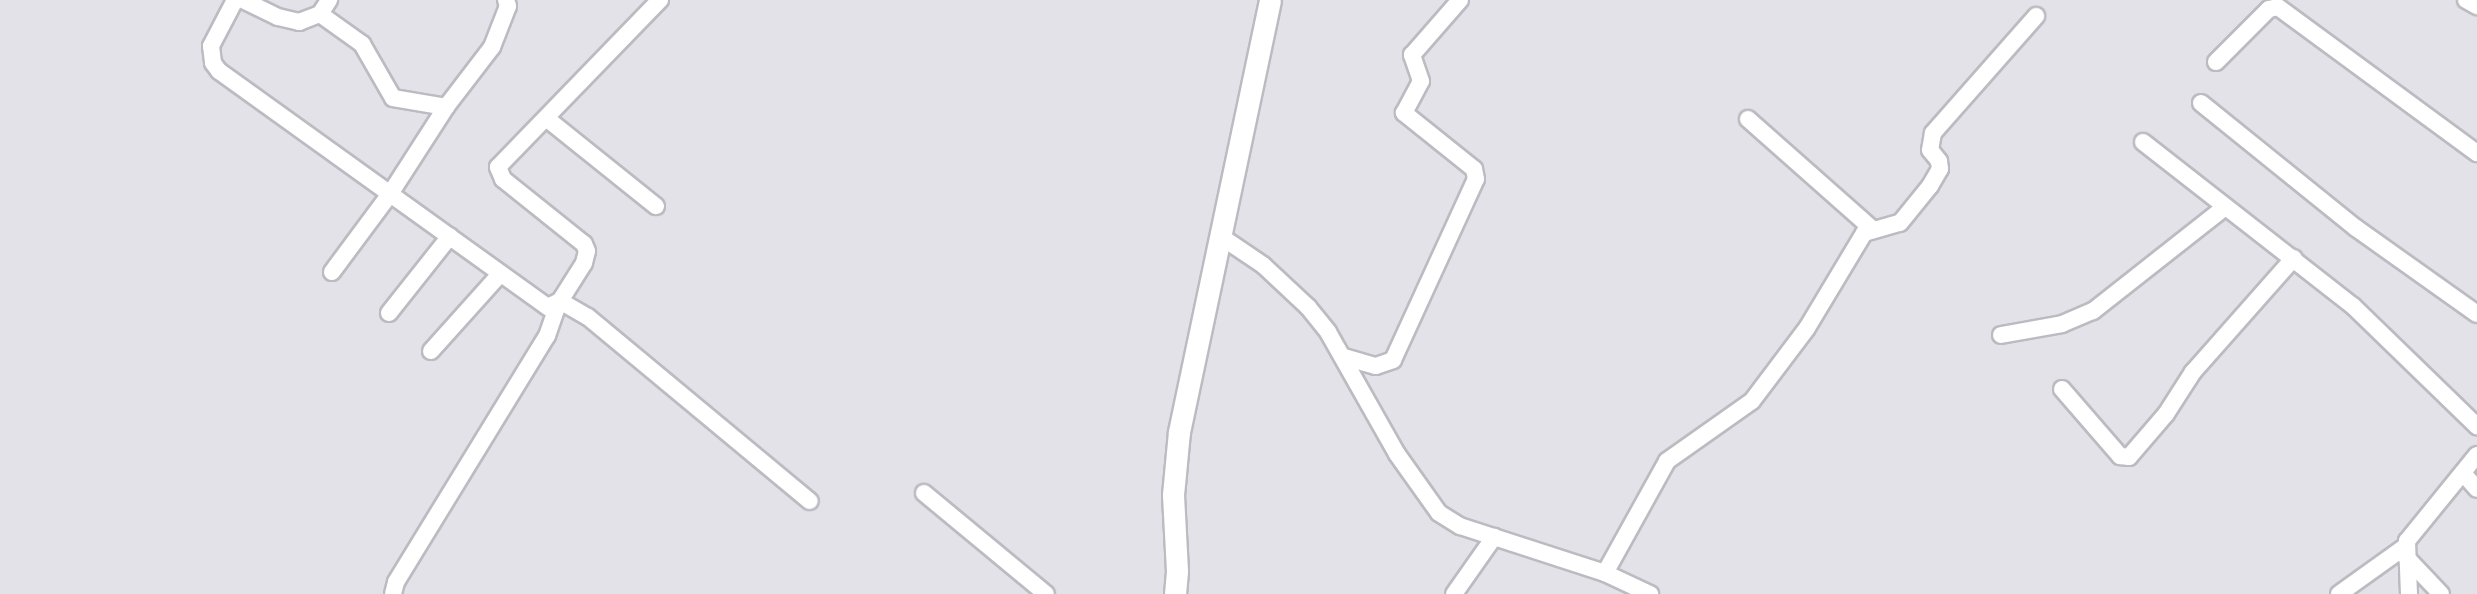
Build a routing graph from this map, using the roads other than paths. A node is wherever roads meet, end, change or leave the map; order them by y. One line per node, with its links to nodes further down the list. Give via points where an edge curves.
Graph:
1 (235, 0): 18 (street, via 211,46 213,63 219,71)
2 (243, 0): 9 (street, via 287,21 299,22)
3 (506, 0): 13 (street, via 508,6 492,47)
4 (660, 0): 14 (street)
5 (1270, 0): 23 (street)
6 (1460, 0): 32 (street, via 1412,55 1421,81 1404,113 1474,169 1476,179 1393,360 1376,366)
7 (2466, 0): 8 (street)
8 (2477, 6)
9 (324, 7): 13 (street, via 362,44 393,98)
10 (2036, 16): 21 (street, via 1933,133 1930,150 1940,169 1930,186 1900,223 1889,228)
11 (2216, 62): 17 (street, via 2269,9 2278,7)
12 (2201, 102): 29 (street, via 2356,228)
13 (446, 107): 18 (street)
14 (546, 117): 19 (street); 27 (street, via 501,162 498,171 584,244 586,257)
15 (1748, 119): 21 (street)
16 (2143, 142): 20 (street)
17 (2477, 153)
18 (390, 194): 22 (street); 25 (street)
19 (656, 206)
20 (2225, 207): 24 (street); 30 (street, via 2093,311 2062,324)
21 (1871, 228): 42 (street, via 1859,240 1807,328 1764,387 1727,422 1691,441 1666,461)
22 (450, 236): 26 (street); 28 (street)
23 (1223, 238): 32 (street, via 1263,265 1298,297); 45 (street, via 1179,432 1173,495)
24 (2294, 258): 33 (street, via 2193,372 2166,414 2129,457 2120,456); 34 (street, via 2382,331)
25 (332, 272)
26 (500, 274): 27 (street, via 542,305); 31 (street)
27 (559, 302): 39 (street, via 588,317); 43 (street, via 547,336 396,582)
28 (389, 313)
29 (2477, 314)
30 (2001, 335)
31 (431, 351)
32 (1344, 357): 40 (street, via 1397,454 1432,506 1450,521)
33 (2062, 389)
34 (2477, 426)
35 (2477, 455): 36 (street)
36 (2463, 473): 37 (street); 41 (street, via 2409,537)
37 (2477, 489)
38 (924, 493): 44 (street)
39 (810, 501)
40 (1494, 537): 42 (street); 46 (street)
41 (2406, 552): 48 (street); 49 (street); 50 (street)
42 (1605, 573): 47 (street)
43 (393, 594)
44 (1046, 594)
45 (1175, 594)
46 (1454, 594)
47 (1650, 594)
48 (2339, 594)
49 (2409, 594)
50 (2441, 594)

